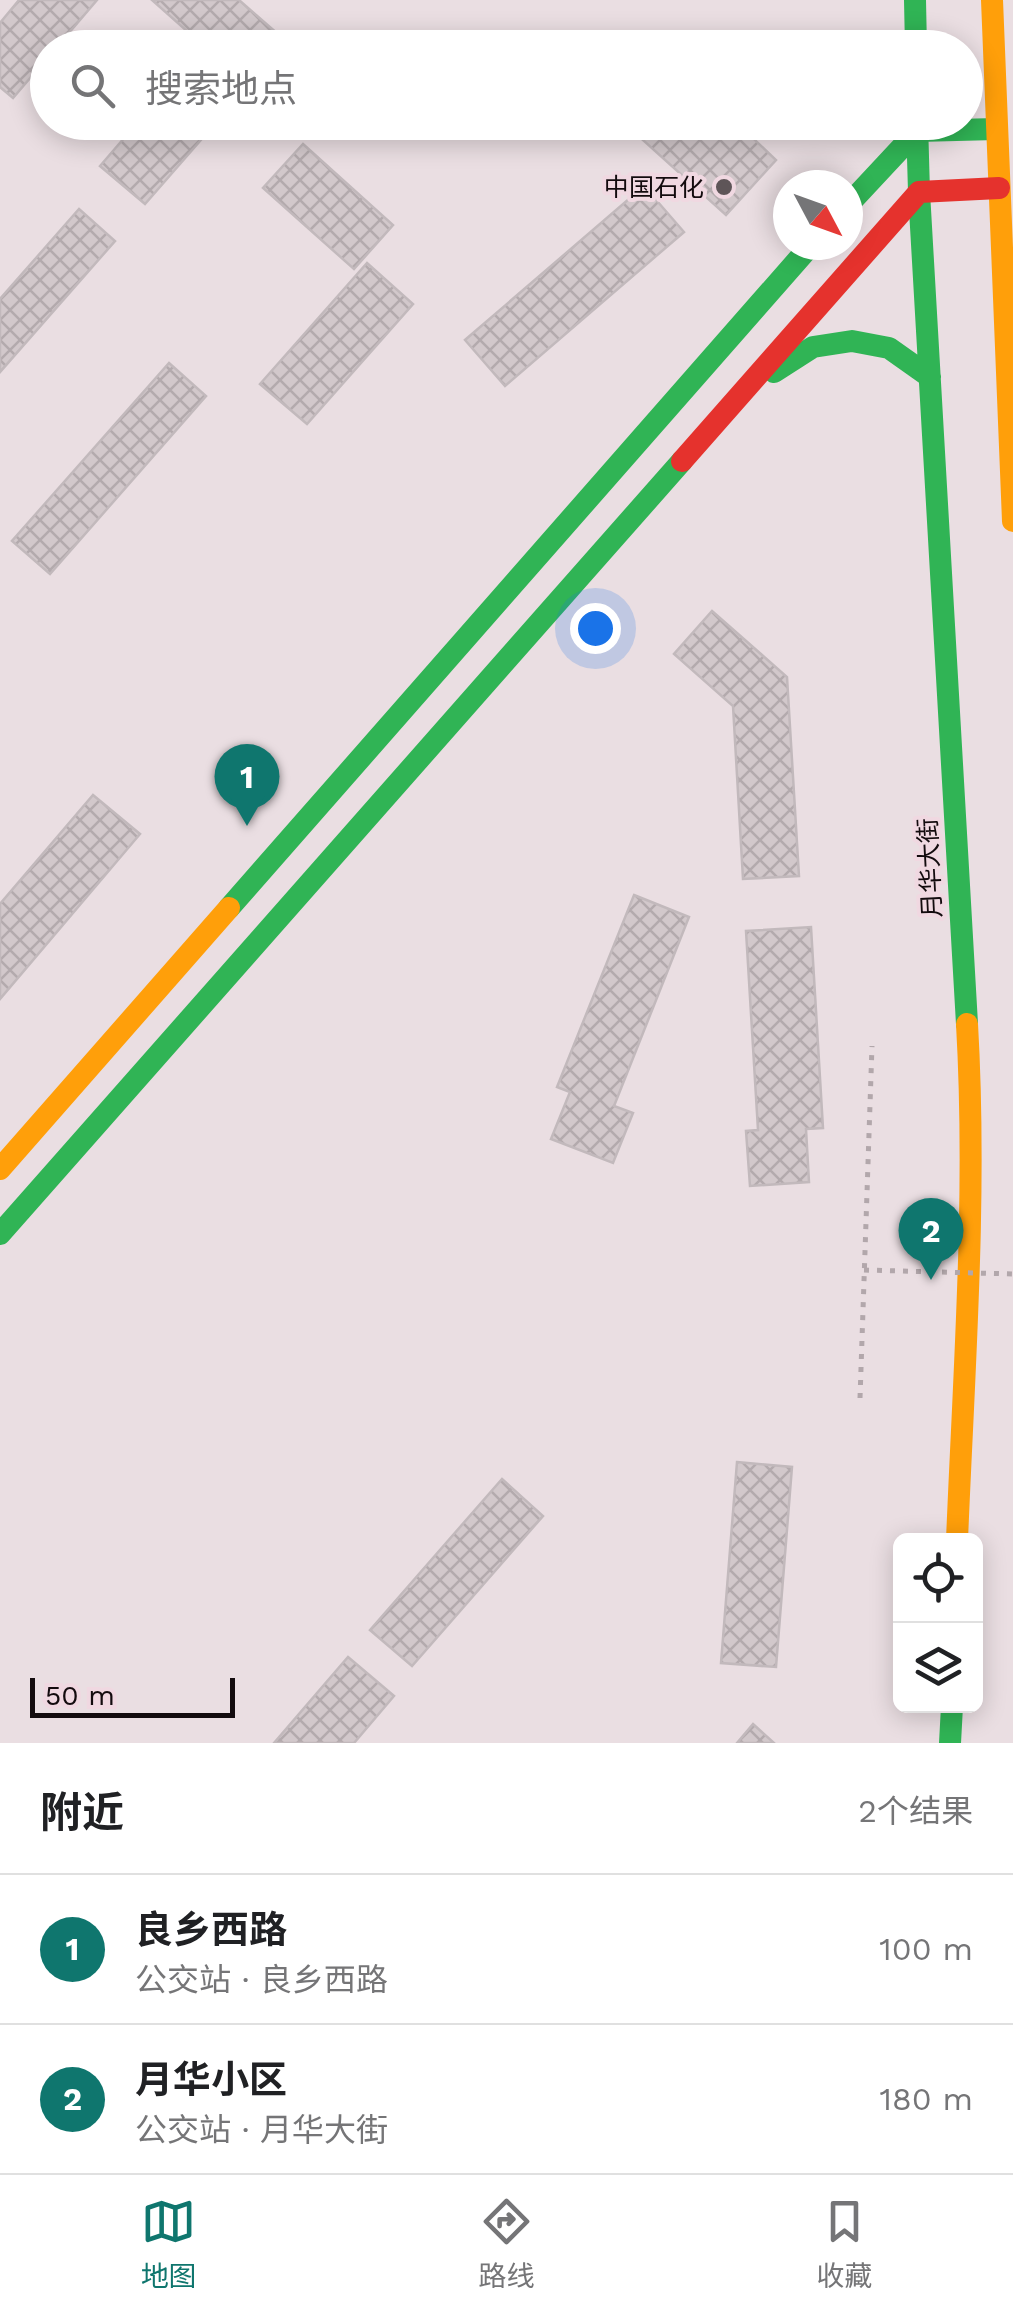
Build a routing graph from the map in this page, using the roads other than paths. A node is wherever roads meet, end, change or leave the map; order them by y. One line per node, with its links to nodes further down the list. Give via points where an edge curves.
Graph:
1 (915, 0): 4 (main road)
2 (992, 0): 3 (main road)
3 (993, 24): 5 (main road); 7 (main road)
4 (916, 30)
5 (983, 34)
6 (983, 129): 7 (main road)
7 (996, 129): 10 (main road)
8 (906, 140): 11 (main road)
9 (917, 140): 12 (main road, 月华大街)
10 (999, 188): 12 (main road); 18 (main road, via 1000,424)
11 (863, 189)
12 (919, 192): 14 (main road, 月华大街); 15 (main road)
13 (798, 260): 19 (main road)
14 (930, 377): 15 (main road, via 889,348 852,341 813,347); 17 (main road, 月华大街)
15 (745, 389): 20 (main road)
16 (957, 414): 17 (main road)
17 (933, 440): 21 (main road, 月华大街, via 971,1093)
18 (1013, 521)
19 (0, 1169)
20 (0, 1234)
21 (958, 1533)
22 (952, 1713): 23 (main road)
23 (950, 1743)

